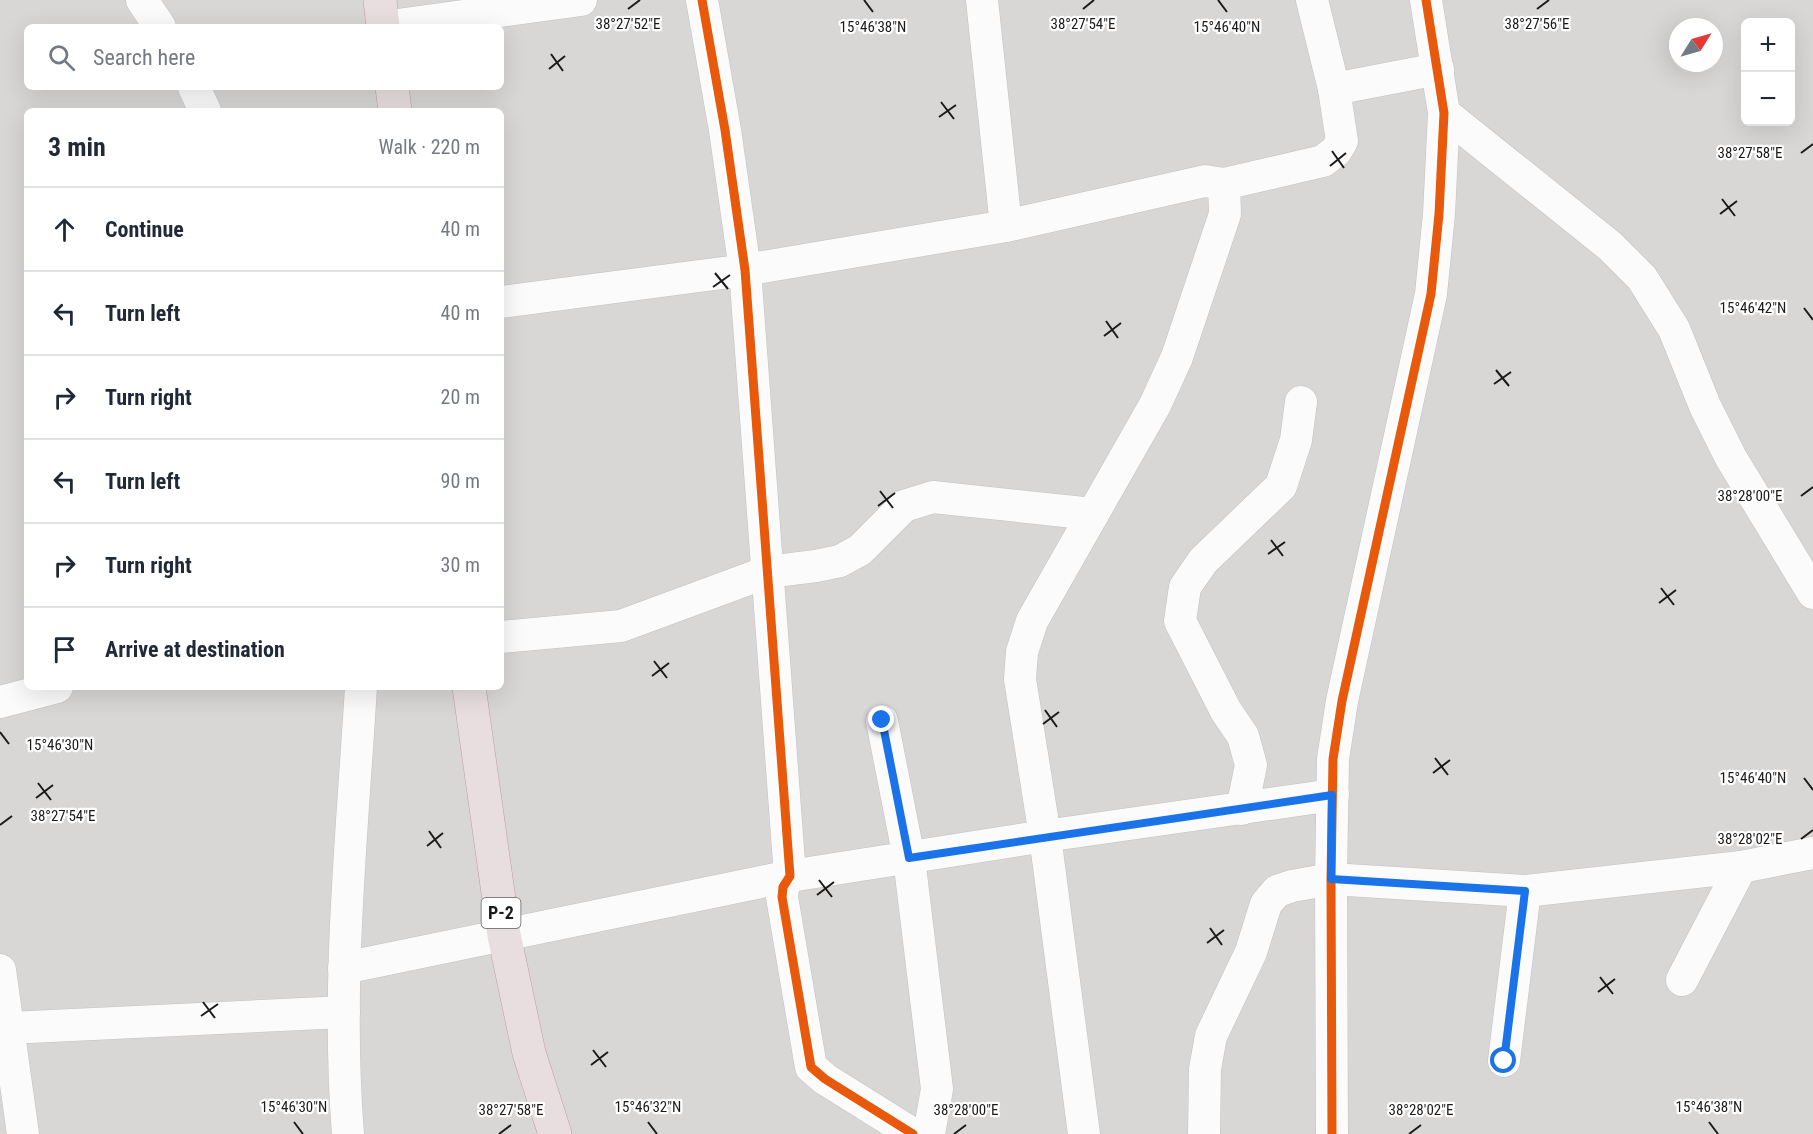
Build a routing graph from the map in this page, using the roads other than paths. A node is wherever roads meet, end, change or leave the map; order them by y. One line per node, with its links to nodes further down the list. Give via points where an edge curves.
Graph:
1 (142, 0): 8 (street)
2 (380, 0): 9 (highway)
3 (581, 0): 10 (street)
4 (702, 0): 20 (street)
5 (982, 0): 19 (street)
6 (1312, 0): 12 (street)
7 (1426, 0): 11 (street)
8 (158, 24)
9 (383, 24)
10 (405, 24)
11 (1438, 69): 12 (street); 17 (street)
12 (1334, 89): 18 (street, via 1342,141 1336,151 1323,161)
13 (195, 90): 15 (street)
14 (392, 90): 16 (highway)
15 (204, 108)
16 (395, 108)
17 (1444, 113): 25 (street, via 1610,246 1642,278 1674,329 1731,458); 32 (street, via 1431,294 1342,701)
18 (1224, 184): 19 (street, via 1205,181); 23 (street, via 1225,214 1177,357 1155,405)
19 (1006, 226): 20 (street)
20 (745, 270): 21 (street); 24 (street)
21 (504, 302)
22 (1301, 402): 33 (street, via 1296,440 1281,486 1203,561 1185,586 1180,621 1243,736 1251,765)
23 (1093, 514): 24 (street, via 933,497 904,506 860,550 840,561); 34 (street, via 1032,621 1022,652 1020,680)
24 (767, 572): 26 (street, via 621,626); 38 (street)
25 (1813, 593)
26 (504, 637)
27 (46, 690): 30 (street)
28 (361, 690): 42 (street)
29 (469, 690): 41 (highway, P-2)
30 (0, 702)
31 (882, 720): 36 (street)
32 (1332, 795): 33 (street); 39 (street)
33 (1242, 809): 34 (street)
34 (1045, 836): 36 (street); 53 (street)
35 (1813, 853): 37 (street)
36 (909, 858): 38 (street); 52 (street, via 938,1089)
37 (1740, 867): 40 (street); 44 (street)
38 (790, 876): 41 (street); 51 (street, via 782,897 811,1067)
39 (1331, 879): 40 (street); 54 (street, via 1277,891 1266,904 1251,951 1211,1036 1204,1070); 55 (street)
40 (1525, 891): 47 (street)
41 (504, 935): 42 (street); 50 (highway, P-2, via 529,1053)
42 (344, 968): 45 (street)
43 (0, 970): 46 (street)
44 (1682, 980)
45 (344, 1012): 46 (street); 49 (street, via 343,1077)
46 (5, 1027): 48 (street)
47 (1504, 1061)
48 (23, 1134)
49 (348, 1134)
50 (555, 1134)
51 (913, 1134)
52 (930, 1134)
53 (1084, 1134)
54 (1204, 1134)
55 (1332, 1134)

